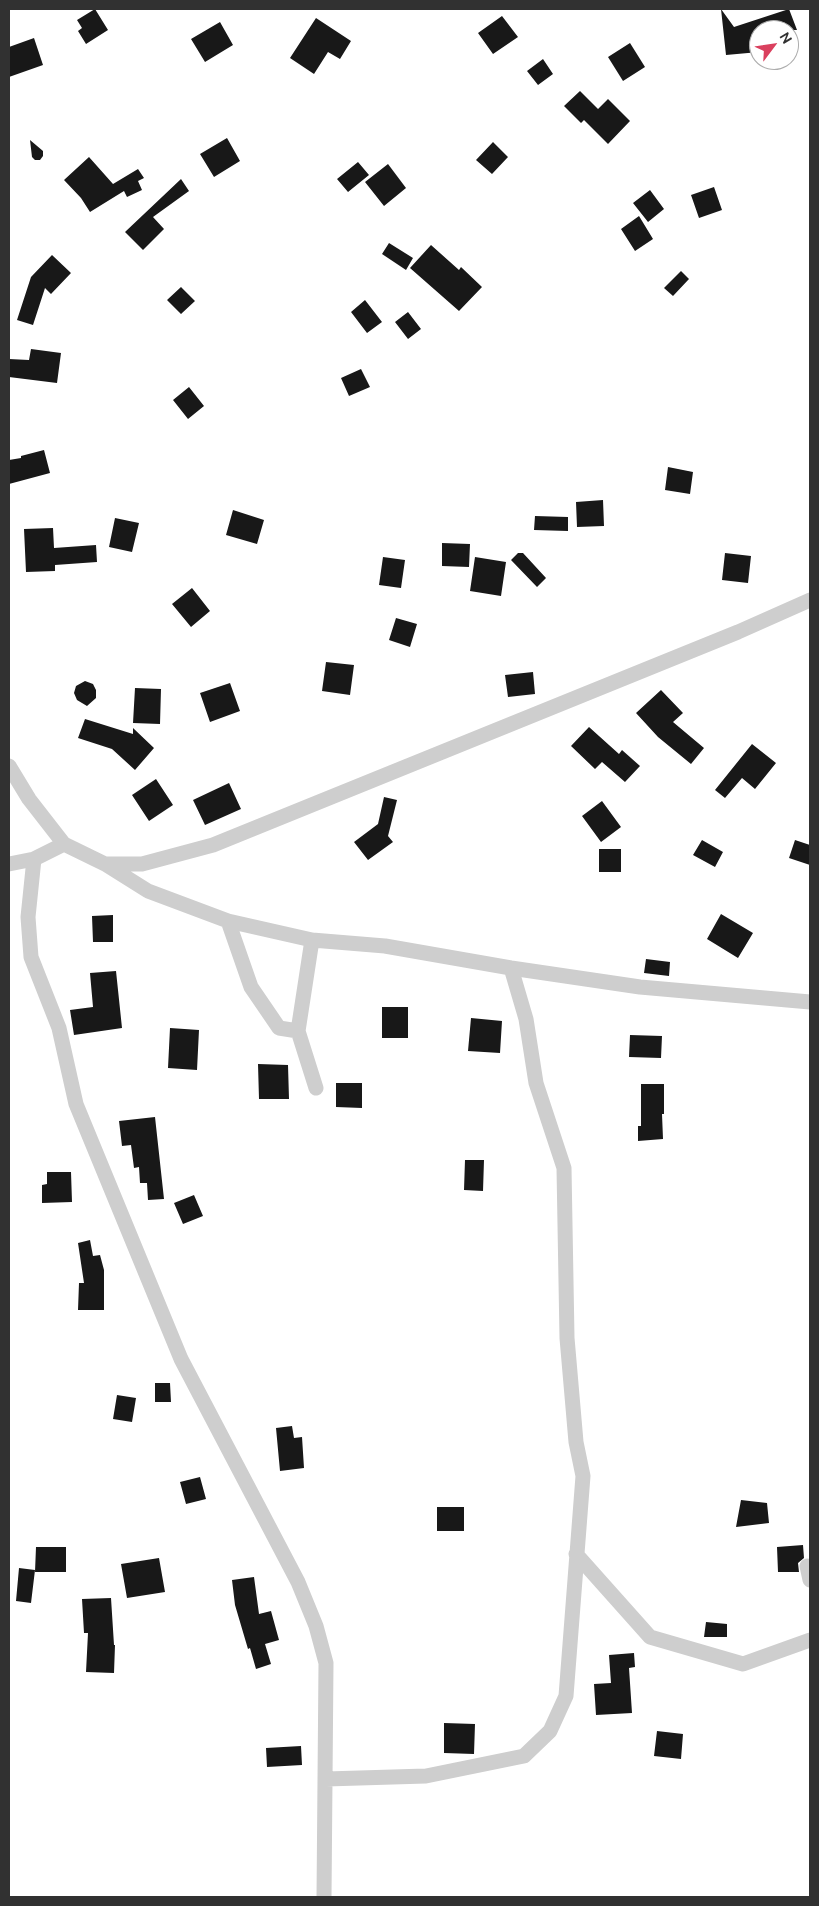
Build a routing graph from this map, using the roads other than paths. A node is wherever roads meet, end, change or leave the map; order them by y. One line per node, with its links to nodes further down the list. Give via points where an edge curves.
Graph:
1 (810, 600): 6 (street, via 729,636 213,845 142,864)
2 (9, 766): 3 (street, via 28,799)
3 (64, 844): 4 (street); 6 (street)
4 (34, 859): 5 (street); 15 (street, via 28,917 32,957 60,1028 76,1104 181,1359 298,1582 316,1626 326,1663)
5 (9, 864)
6 (105, 864): 7 (street, via 148,891)
7 (228, 921): 8 (street); 11 (street, via 251,988 279,1028)
8 (312, 940): 9 (street, via 385,946); 11 (street)
9 (511, 968): 10 (street, via 640,987); 13 (street, via 526,1019 536,1083 564,1168 567,1338 576,1442 583,1476)
10 (810, 1002)
11 (298, 1031): 12 (street)
12 (316, 1088)
13 (576, 1554): 14 (street, via 650,1637 744,1664); 15 (street, via 566,1696 550,1732 524,1756 426,1776)
14 (810, 1640)
15 (326, 1779): 16 (street)
16 (324, 1897)

